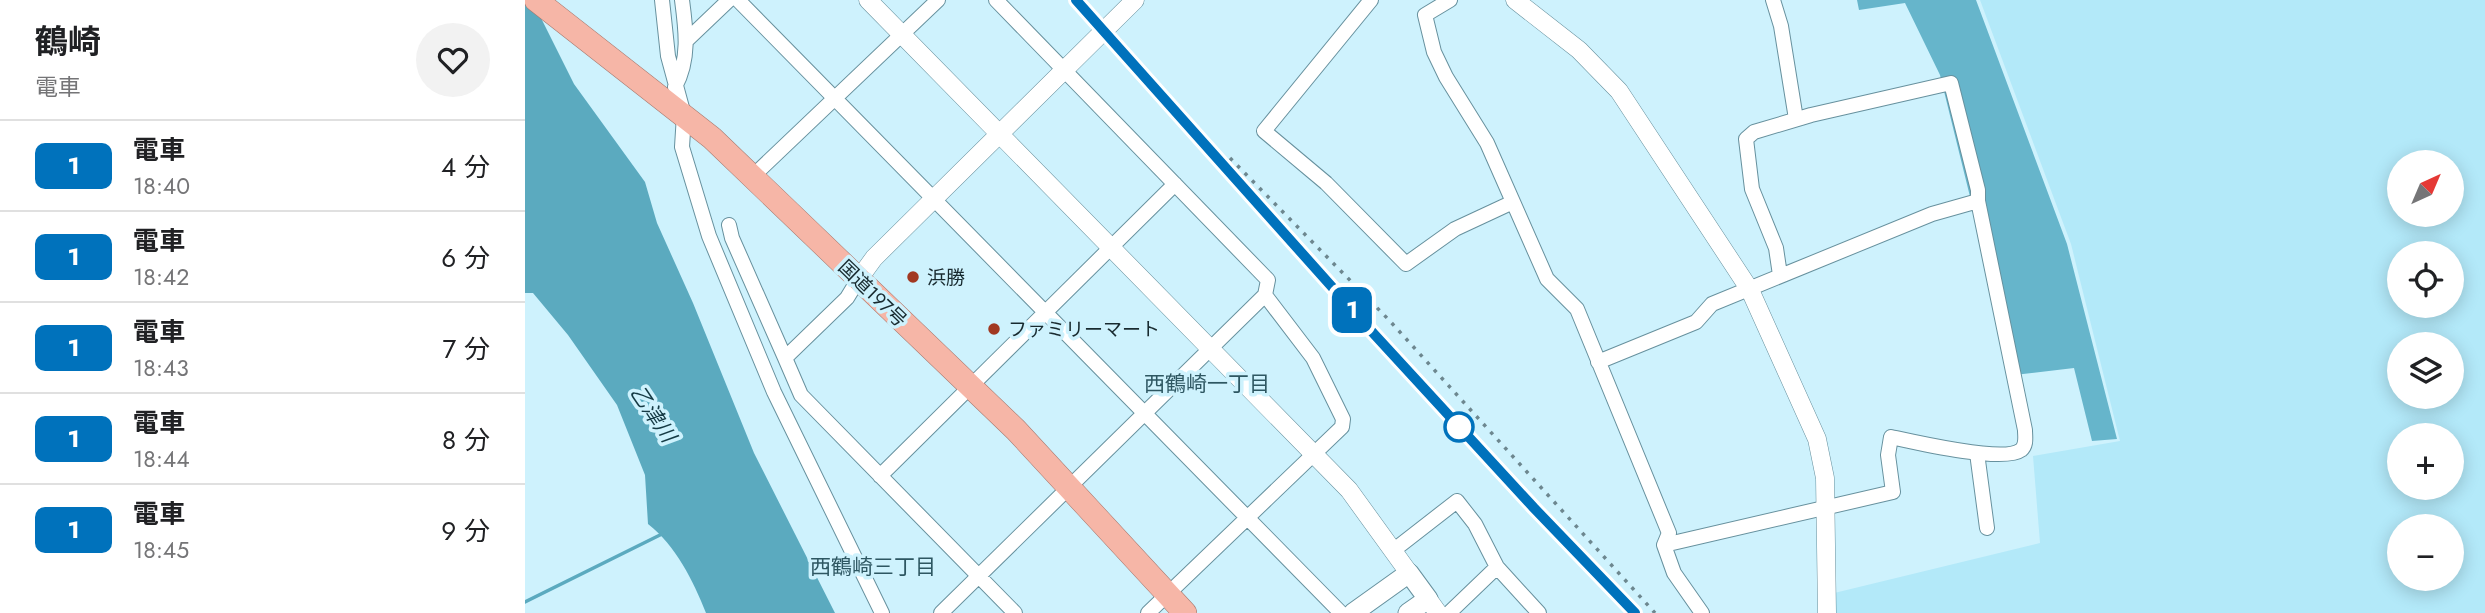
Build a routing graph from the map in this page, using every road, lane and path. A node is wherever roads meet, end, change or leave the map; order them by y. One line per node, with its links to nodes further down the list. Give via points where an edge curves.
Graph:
1 (537, 0): 20 (highway, 国道197号)
2 (663, 0): 20 (street)
3 (683, 0): 17 (street)
4 (729, 0): 17 (street)
5 (739, 0): 19 (street)
6 (868, 0): 16 (street)
7 (938, 0): 16 (street)
8 (996, 0): 18 (street)
9 (1135, 0): 18 (street)
10 (1371, 0): 27 (street, via 1264,131 1326,183 1406,264 1455,229)
11 (1421, 0): 15 (street)
12 (1450, 0): 15 (street)
13 (1515, 0): 32 (street, via 1579,50 1619,91)
14 (1773, 0): 21 (street)
15 (1425, 15): 27 (street, via 1434,52 1487,143)
16 (902, 34): 19 (street); 22 (street)
17 (687, 40): 20 (street)
18 (1064, 70): 22 (street); 24 (street)
19 (835, 98): 23 (street); 25 (street)
20 (676, 102): 23 (highway, 国道197号); 54 (street, via 682,147 709,236 774,392)
21 (1796, 119): 26 (street, via 1951,83); 30 (street, via 1754,132 1746,139 1752,189 1776,248)
22 (1000, 134): 25 (street); 29 (street)
23 (752, 177): 31 (highway, 国道197号)
24 (1175, 184): 29 (street); 33 (street, via 1268,280)
25 (934, 199): 31 (street, via 874,258); 34 (street)
26 (1978, 201): 30 (street, via 1932,214); 41 (street, via 2026,444 2012,453)
27 (1513, 202): 37 (street, via 1547,279 1577,309)
28 (729, 225): 36 (street)
29 (1111, 247): 34 (street); 35 (street)
30 (1780, 275): 32 (street)
31 (859, 280): 36 (street, via 847,298); 38 (highway, 国道197号)
32 (1750, 290): 37 (street, via 1712,304 1696,322); 44 (street, via 1817,439)
33 (1265, 295): 35 (street); 40 (street, via 1313,358 1343,419 1342,426)
34 (1045, 312): 38 (street); 39 (street)
35 (1210, 349): 39 (street); 40 (street)
36 (785, 358): 42 (street, via 801,395)
37 (1598, 362): 47 (street, via 1669,533)
38 (971, 386): 42 (street); 43 (highway, 国道197号)
39 (1145, 413): 43 (street); 45 (street)
40 (1313, 453): 45 (street); 48 (street, via 1349,490)
41 (1977, 453): 44 (street, via 1891,437 1888,455 1893,492); 46 (street)
42 (880, 476): 51 (street)
43 (1070, 487): 51 (street); 52 (highway, 国道197号)
44 (1825, 506): 47 (street); 65 (street)
45 (1247, 517): 52 (street); 59 (street)
46 (1987, 528)
47 (1664, 545): 64 (street, via 1674,573)
48 (1394, 550): 49 (street, via 1457,500); 50 (street)
49 (1497, 567): 62 (street); 63 (street)
50 (1409, 573): 53 (main road); 60 (main road)
51 (978, 576): 55 (street); 56 (street)
52 (1168, 594): 57 (street); 58 (highway, 国道197号)
53 (1433, 606): 61 (main road)
54 (882, 613)
55 (941, 613)
56 (1015, 613)
57 (1148, 613)
58 (1185, 613)
59 (1341, 613)
60 (1353, 613)
61 (1408, 613)
62 (1449, 613)
63 (1539, 613)
64 (1702, 613)
65 (1826, 613)

